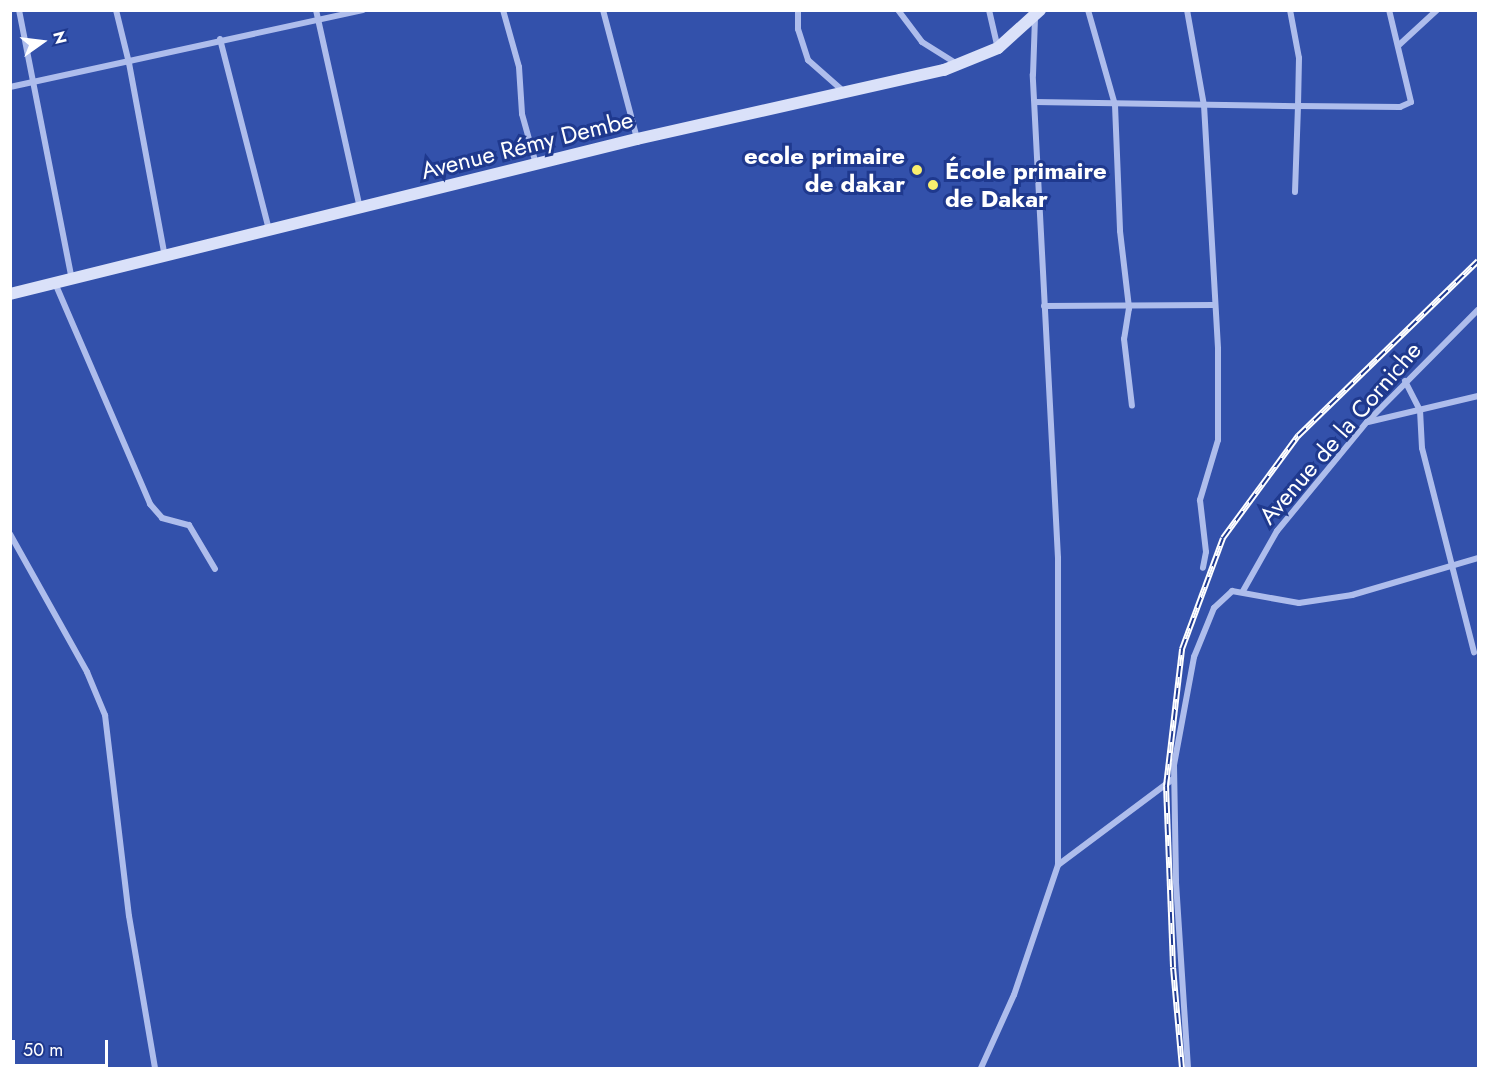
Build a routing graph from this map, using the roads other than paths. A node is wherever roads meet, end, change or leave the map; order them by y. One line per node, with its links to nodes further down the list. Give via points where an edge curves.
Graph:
1 (19, 10): 22 (street)
2 (116, 10): 20 (street)
3 (316, 10): 16 (street)
4 (363, 10): 16 (street)
5 (503, 10): 30 (street, via 519,68 522,114)
6 (603, 10): 29 (street)
7 (798, 10): 24 (street, via 798,30 808,60)
8 (898, 10): 21 (street, via 912,32 933,51)
9 (989, 10): 19 (street)
10 (1088, 10): 26 (street)
11 (1187, 10): 27 (street)
12 (1290, 10): 28 (street, via 1299,58)
13 (1389, 10): 18 (street)
14 (1437, 10): 18 (street)
15 (1037, 14): 19 (street, Avenue Rémy Dembe); 25 (street)
16 (318, 20): 17 (street); 32 (street)
17 (220, 39): 20 (street); 33 (street)
18 (1399, 45): 28 (street, via 1413,97 1406,106)
19 (998, 48): 21 (street, Avenue Rémy Dembe)
20 (129, 63): 22 (street); 34 (street)
21 (960, 65): 24 (street, Avenue Rémy Dembe)
22 (32, 81): 23 (street); 35 (street)
23 (10, 87)
24 (842, 90): 29 (street, Avenue Rémy Dembe)
25 (1035, 102): 26 (street); 39 (street)
26 (1115, 105): 27 (street); 40 (street, via 1120,231)
27 (1204, 105): 28 (street); 38 (street)
28 (1298, 106): 31 (street)
29 (637, 139): 30 (street, Avenue Rémy Dembe)
30 (536, 164): 32 (street, Avenue Rémy Dembe)
31 (1295, 192)
32 (360, 208): 33 (street, Avenue Rémy Dembe)
33 (270, 232): 34 (street, Avenue Rémy Dembe)
34 (165, 258): 35 (street, Avenue Rémy Dembe)
35 (72, 279): 36 (street, Avenue Rémy Dembe)
36 (55, 284): 37 (street, Avenue Rémy Dembe); 51 (street, via 150,504 162,518 189,525)
37 (10, 294)
38 (1214, 305): 40 (street); 50 (street, via 1220,423 1213,464 1200,500 1206,552)
39 (1044, 306): 40 (street); 55 (street, via 1058,558)
40 (1129, 308): 44 (street, via 1124,339)
41 (1479, 310): 42 (street, Avenue de la Corniche)
42 (1405, 381): 45 (street); 46 (street, Avenue de la Corniche)
43 (1479, 396): 45 (street)
44 (1132, 406)
45 (1420, 411): 46 (street); 49 (street, via 1422,448)
46 (1367, 422): 52 (street, Avenue de la Corniche, via 1278,531)
47 (10, 534): 56 (street, via 87,672 105,715 129,916)
48 (1479, 558): 49 (street)
49 (1453, 565): 52 (street, via 1352,595 1299,603); 53 (street)
50 (1203, 568)
51 (215, 569)
52 (1243, 591): 54 (street, via 1224,595 1203,629 1187,687)
53 (1474, 652)
54 (1173, 779): 55 (street); 58 (street)
55 (1058, 865): 57 (street, via 1014,995)
56 (155, 1068)
57 (981, 1068)
58 (1188, 1068)

